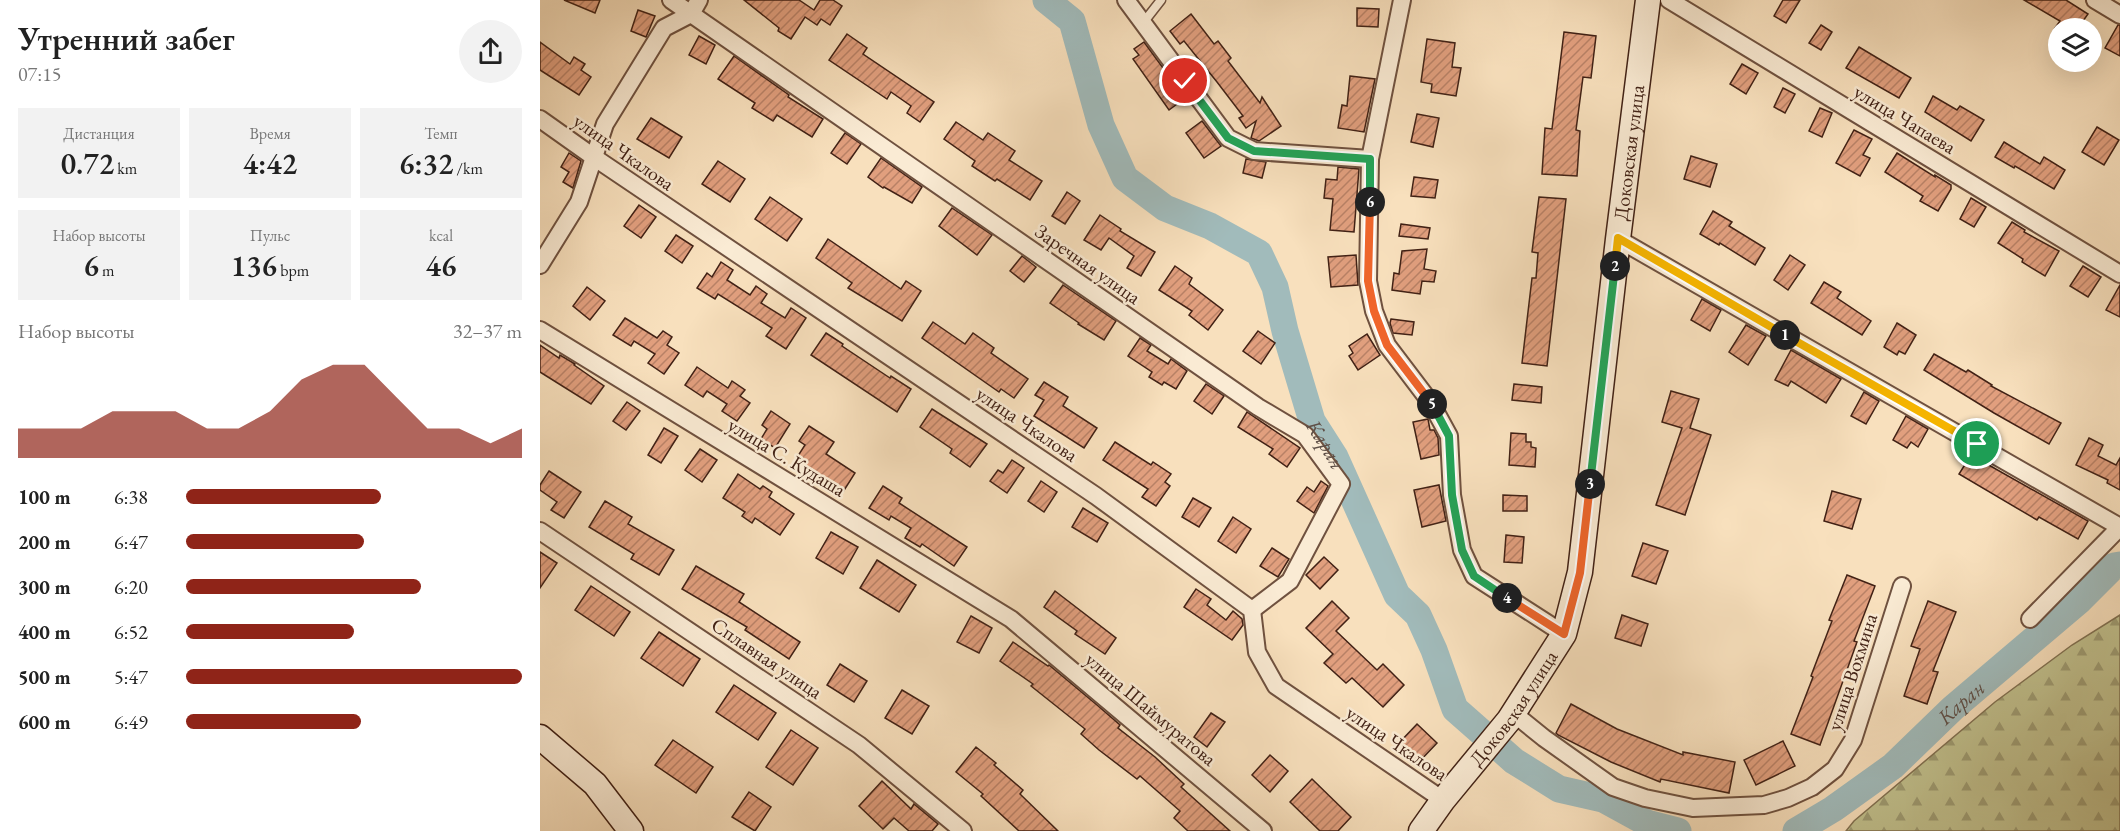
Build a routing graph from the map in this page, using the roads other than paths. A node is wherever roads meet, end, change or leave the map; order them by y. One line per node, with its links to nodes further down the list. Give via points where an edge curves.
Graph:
1 (671, 0): 8 (street, Заречная улица)
2 (1126, 0): 10 (street)
3 (1161, 0): 10 (lane)
4 (1402, 0): 13 (street)
5 (1648, 0): 14 (main road, Доковская улица)
6 (1669, 0): 16 (street, улица Чапаева)
7 (2095, 0): 9 (street)
8 (695, 7): 12 (street, via 664,28 605,124); 21 (street, Заречная улица, via 1248,400 1305,435 1341,484 1290,581)
9 (2120, 15)
10 (1143, 24): 13 (street, via 1228,138 1254,151)
11 (540, 119): 12 (street, улица Чкалова)
12 (595, 158): 15 (street, via 579,202); 21 (street, улица Чкалова, via 1096,496)
13 (1370, 159): 24 (street, via 1368,281 1374,311 1387,345 1431,403 1449,436 1452,495 1462,550 1474,576)
14 (1618, 238): 18 (street); 24 (main road, Доковская улица, via 1580,573)
15 (540, 264)
16 (2120, 274)
17 (540, 330): 22 (street, улица С. Кудаша)
18 (2120, 527): 23 (street)
19 (540, 531): 29 (street, Сплавная улица, via 859,745)
20 (1902, 586): 25 (street, улица Вохмина, via 1853,740 1835,769 1788,798 1764,805 1693,808 1645,798 1612,787)
21 (1252, 610): 27 (street, улица Чкалова, via 1257,652 1276,686)
22 (1011, 619): 30 (street, улица Шаймуратова)
23 (2030, 619)
24 (1564, 634): 25 (main road, Доковская улица)
25 (1511, 717): 27 (main road, Доковская улица)
26 (540, 737): 28 (main road, via 595,784)
27 (1443, 801): 31 (main road, Доковская улица)
28 (631, 831)
29 (963, 831)
30 (1263, 831)
31 (1421, 831)

